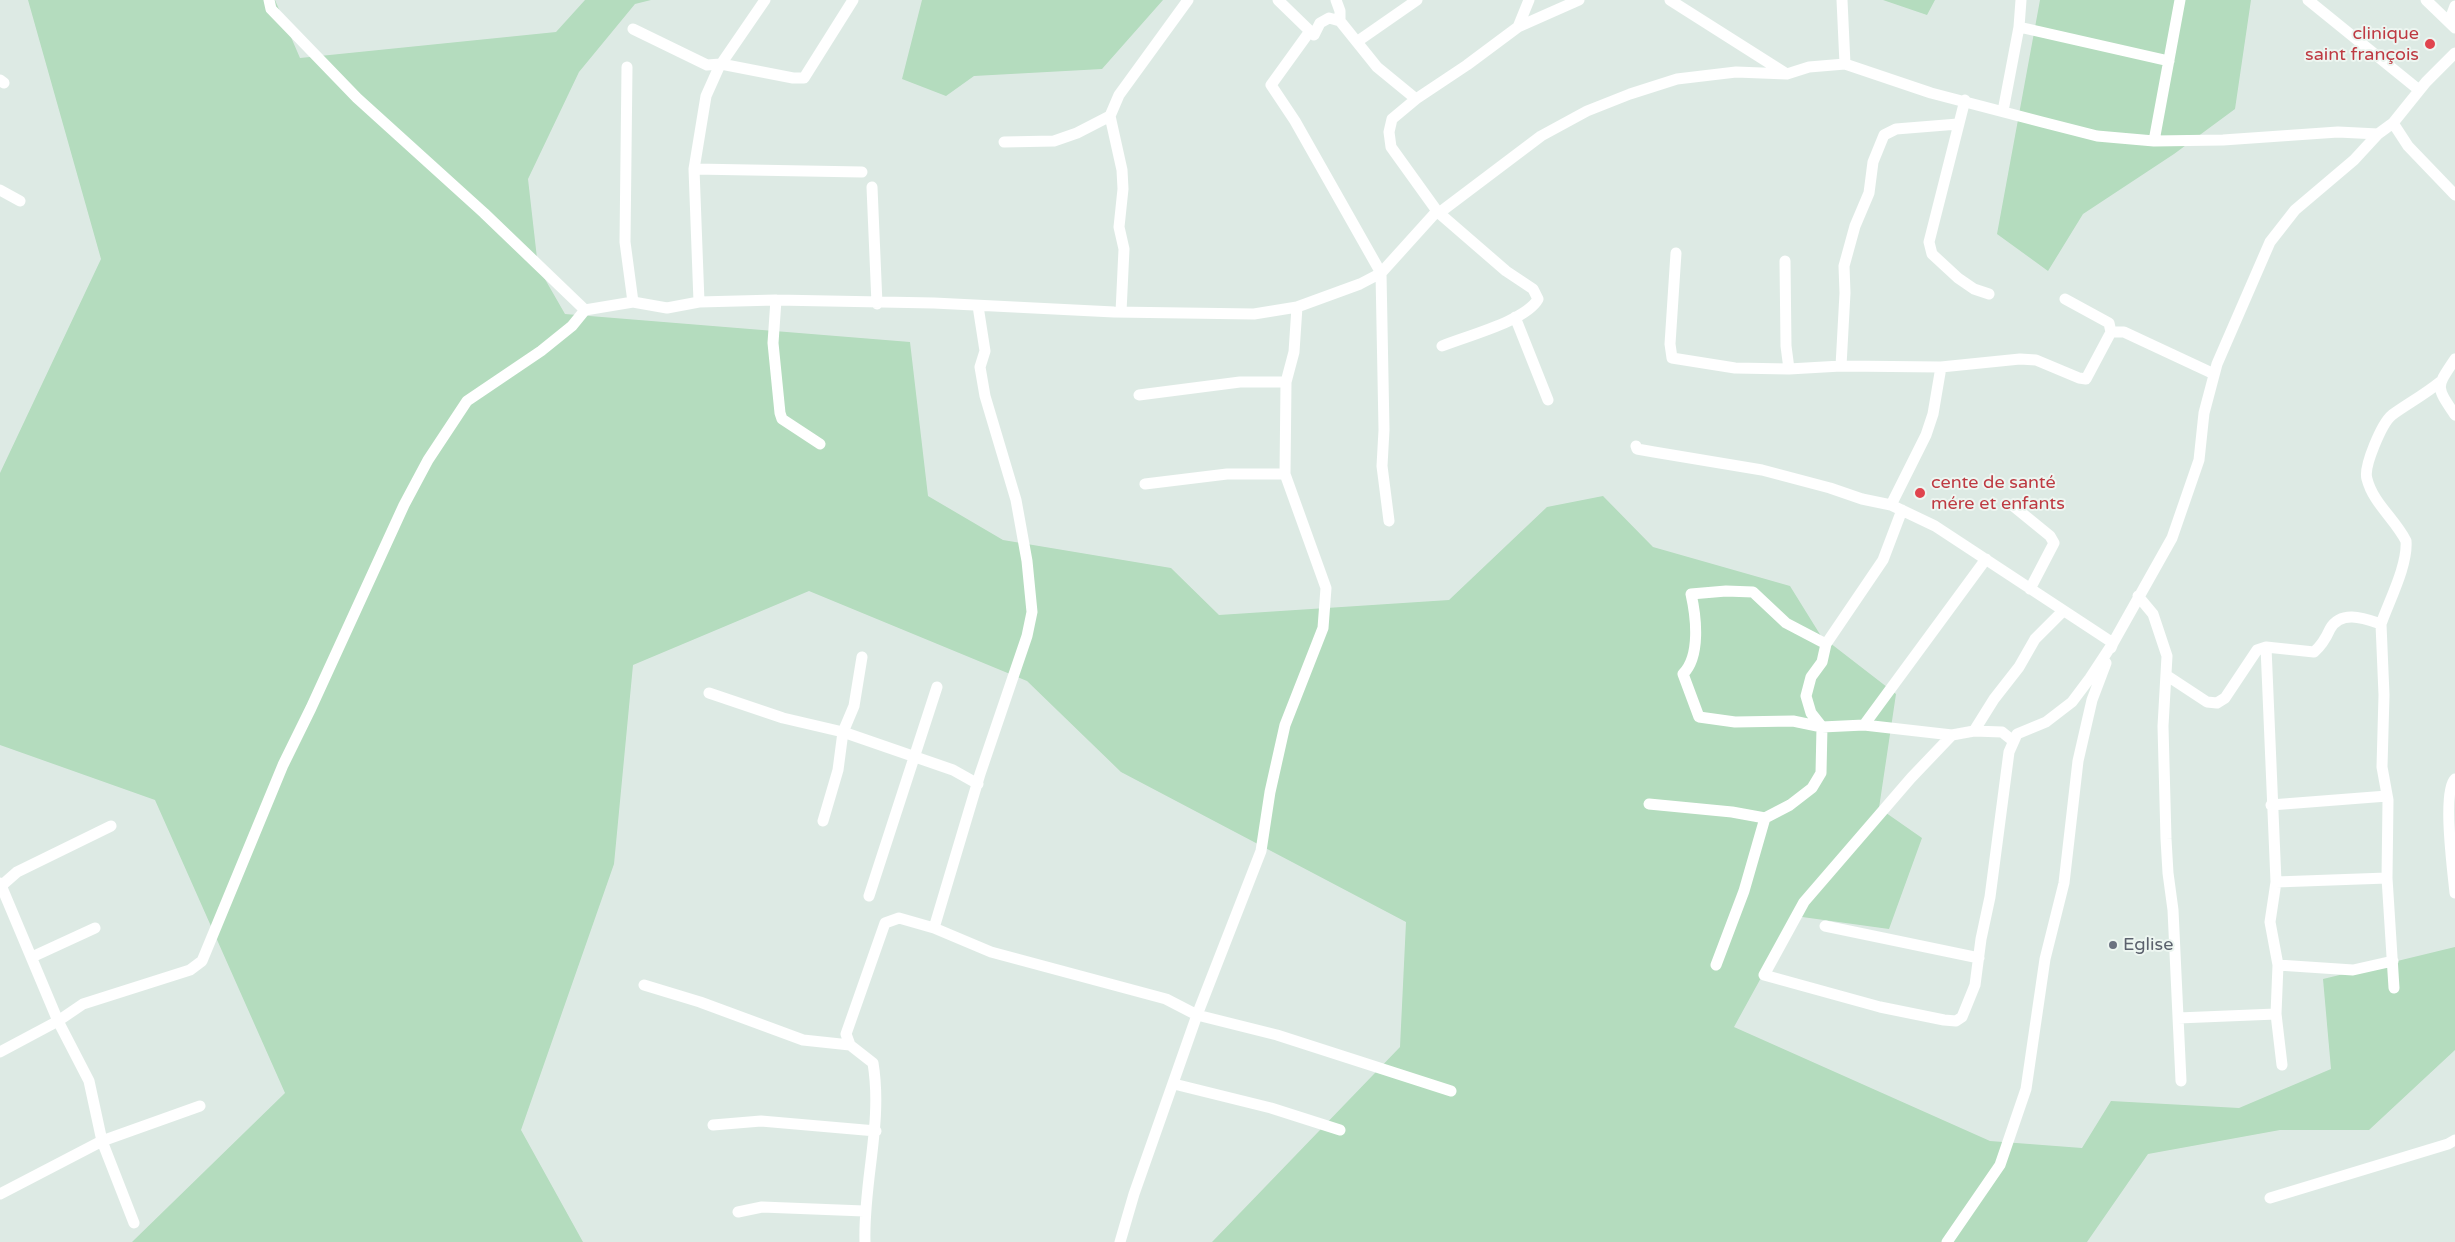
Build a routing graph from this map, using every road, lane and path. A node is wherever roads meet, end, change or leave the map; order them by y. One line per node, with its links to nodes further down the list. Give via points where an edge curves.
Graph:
1 (269, 0): 58 (street, via 272,9 357,98)
2 (765, 0): 26 (street)
3 (853, 0): 26 (street, via 804,78)
4 (1188, 0): 34 (street, via 1119,95)
5 (1278, 0): 22 (street)
6 (1336, 0): 17 (street)
7 (1417, 0): 23 (street)
8 (1529, 0): 19 (street)
9 (1579, 0): 19 (street)
10 (1672, 0): 29 (street)
11 (1842, 0): 27 (street)
12 (2021, 0): 20 (street)
13 (2180, 0): 25 (street)
14 (2308, 0): 30 (street)
15 (2426, 0): 18 (street)
16 (2455, 6): 18 (street)
17 (1340, 21): 22 (street, via 1328,18 1320,23 1314,35); 23 (street)
18 (2452, 25)
19 (1518, 27): 31 (street)
20 (2019, 27): 25 (street); 33 (street)
21 (633, 29): 26 (street, via 707,65)
22 (1310, 31): 49 (street, via 1271,85 1295,121)
23 (1358, 41): 31 (street, via 1377,67)
24 (2455, 53): 30 (street)
25 (2169, 61): 38 (street)
26 (721, 64): 40 (street, via 706,96)
27 (1845, 64): 29 (street, via 1809,67); 32 (street, via 1931,93)
28 (627, 67): 53 (street, via 625,242)
29 (1787, 74): 46 (street, via 1736,72 1677,80 1587,110 1541,136)
30 (2419, 90): 35 (street)
31 (1416, 99): 46 (street, via 1392,119 1389,132 1391,147)
32 (1965, 100): 33 (street); 36 (street)
33 (2003, 111): 38 (street, via 2097,136)
34 (1110, 116): 39 (street, via 1077,134 1054,140); 59 (street, via 1122,170 1119,226 1124,249)
35 (2393, 123): 37 (street); 44 (street, via 2408,146)
36 (1958, 124): 50 (street, via 1929,242 1932,254 1958,278 1974,289); 64 (street, via 1896,129 1884,135 1873,162 1869,193 1855,226 1844,266)
37 (2378, 134): 38 (street, via 2338,132); 67 (street, via 2334,179 2295,210 2270,242)
38 (2154, 141)
39 (1004, 142)
40 (694, 169): 41 (street); 54 (street)
41 (862, 172)
42 (872, 187): 55 (street)
43 (0, 190): 45 (street)
44 (2455, 195)
45 (20, 201)
46 (1438, 212): 49 (street); 60 (street, via 1506,271 1534,289 1538,299 1534,306)
47 (1676, 253): 66 (street, via 1670,344 1672,358 1735,368)
48 (1785, 261): 66 (street)
49 (1381, 273): 57 (street); 80 (street, via 1382,466)
50 (1990, 294)
51 (2065, 299): 61 (street, via 2108,323)
52 (776, 300): 54 (street); 55 (street); 73 (street, via 773,343 782,420)
53 (634, 302): 54 (street, via 667,308); 58 (street)
54 (699, 302)
55 (877, 304): 56 (street)
56 (978, 306): 59 (street); 101 (street, via 985,351 980,367 985,396 1016,500 1032,612)
57 (1297, 307): 59 (street, via 1228,315); 68 (street, via 1294,352)
58 (586, 310): 126 (street, via 541,351 467,401 428,460 283,765 202,961 190,970 83,1004)
59 (1121, 312)
60 (1516, 317): 62 (street); 71 (street)
61 (2111, 332): 65 (street, via 2086,379 2036,360); 67 (street, via 2124,332)
62 (1442, 346)
63 (2455, 358): 69 (street)
64 (1841, 366): 65 (street); 66 (street)
65 (1941, 367): 77 (street, via 1926,435)
66 (1789, 369)
67 (2214, 374): 83 (street, via 2204,413 2199,460 2179,523)
68 (1286, 382): 70 (street, via 1240,382); 75 (street)
69 (2440, 382): 72 (street, via 2442,395); 85 (street, via 2390,416 2369,459 2367,479 2378,503 2406,541 2407,548)
70 (1139, 395)
71 (1548, 400)
72 (2455, 415)
73 (820, 444)
74 (1636, 446): 77 (street, via 1654,452 1762,470)
75 (1285, 474): 76 (street, via 1227,474); 123 (street, via 1326,588 1324,628 1285,725 1261,852)
76 (1145, 484)
77 (1891, 505): 79 (street)
78 (2012, 505): 82 (street, via 2050,536 2054,544)
79 (1902, 510): 81 (street, via 1935,526); 87 (street, via 1883,560)
80 (1389, 521)
81 (1986, 559): 82 (street); 93 (street)
82 (2030, 589): 84 (street)
83 (2138, 596): 86 (street); 90 (street, via 2153,614 2167,656)
84 (2063, 610): 86 (street); 95 (street, via 2035,639)
85 (2381, 624): 88 (street, via 2342,617 2336,620 2314,652); 102 (street, via 2384,695 2382,767)
86 (2113, 642): 98 (street, via 2072,702 2046,722 2023,730); 146 (street, via 2092,700 2078,761 2064,883 2045,959 2026,1089 2000,1165)
87 (1826, 644): 94 (street, via 1822,662 1811,677 1806,696); 94 (street, via 1786,623 1753,592 1691,594 1695,610 1694,644 1690,668 1683,674 1699,717 1735,722 1793,721)
88 (2266, 646): 90 (street, via 2257,650 2225,698 2217,703 2207,702); 104 (street)
89 (862, 657): 96 (street, via 854,706)
90 (2166, 675): 125 (street, via 2163,726 2166,839 2174,910)
91 (937, 687): 99 (street)
92 (710, 693): 96 (street, via 783,718)
93 (1864, 725): 94 (street); 97 (street)
94 (1822, 727): 105 (street, via 1821,773 1812,788)
95 (1974, 731): 97 (street); 98 (street, via 2002,732)
96 (843, 732): 99 (street); 106 (street, via 838,770)
97 (1952, 735): 117 (street, via 1804,902 1764,975 1880,1007 1956,1021 1968,1008 1976,985)
98 (2012, 740): 117 (street)
99 (915, 757): 101 (street, via 953,770); 112 (street)
100 (2455, 778): 111 (street, via 2450,788 2448,813)
101 (978, 784): 115 (street)
102 (2387, 796): 104 (street); 108 (street)
103 (1648, 804): 105 (street)
104 (2271, 805): 109 (street)
105 (1765, 818): 119 (street, via 1744,891)
106 (822, 821)
107 (111, 826): 110 (street, via 17,872)
108 (2387, 878): 109 (street); 118 (street)
109 (2276, 882): 120 (street, via 2270,922)
110 (1, 885): 116 (street)
111 (2455, 893)
112 (869, 896)
113 (1825, 926): 117 (street)
114 (94, 928): 116 (street)
115 (934, 928): 123 (street, via 991,952 1166,999); 127 (street, via 899,918 885,924 846,1034)
116 (32, 957): 126 (street)
117 (1979, 958)
118 (2393, 961): 120 (street, via 2353,970); 122 (street)
119 (1716, 965)
120 (2278, 965): 124 (street)
121 (644, 985): 127 (street, via 803,1040)
122 (2394, 988)
123 (1197, 1014): 131 (street); 132 (street, via 1277,1035)
124 (2276, 1014): 125 (street); 129 (street)
125 (2178, 1018): 130 (street)
126 (58, 1021): 128 (street); 138 (street, via 89,1081)
127 (850, 1046): 136 (street, via 873,1064 877,1086)
128 (0, 1052)
129 (2282, 1065)
130 (2181, 1081)
131 (1174, 1084): 135 (street, via 1271,1108); 145 (street)
132 (1452, 1091)
133 (200, 1106): 138 (street)
134 (713, 1125): 136 (street, via 761,1121)
135 (1340, 1130)
136 (876, 1131): 141 (street)
137 (2455, 1140): 140 (street)
138 (102, 1141): 139 (street); 143 (street)
139 (0, 1194)
140 (2270, 1198)
141 (864, 1211): 142 (street, via 762,1207); 144 (street)
142 (738, 1212)
143 (134, 1223)
144 (865, 1242)
145 (1120, 1242)
146 (1947, 1242)

